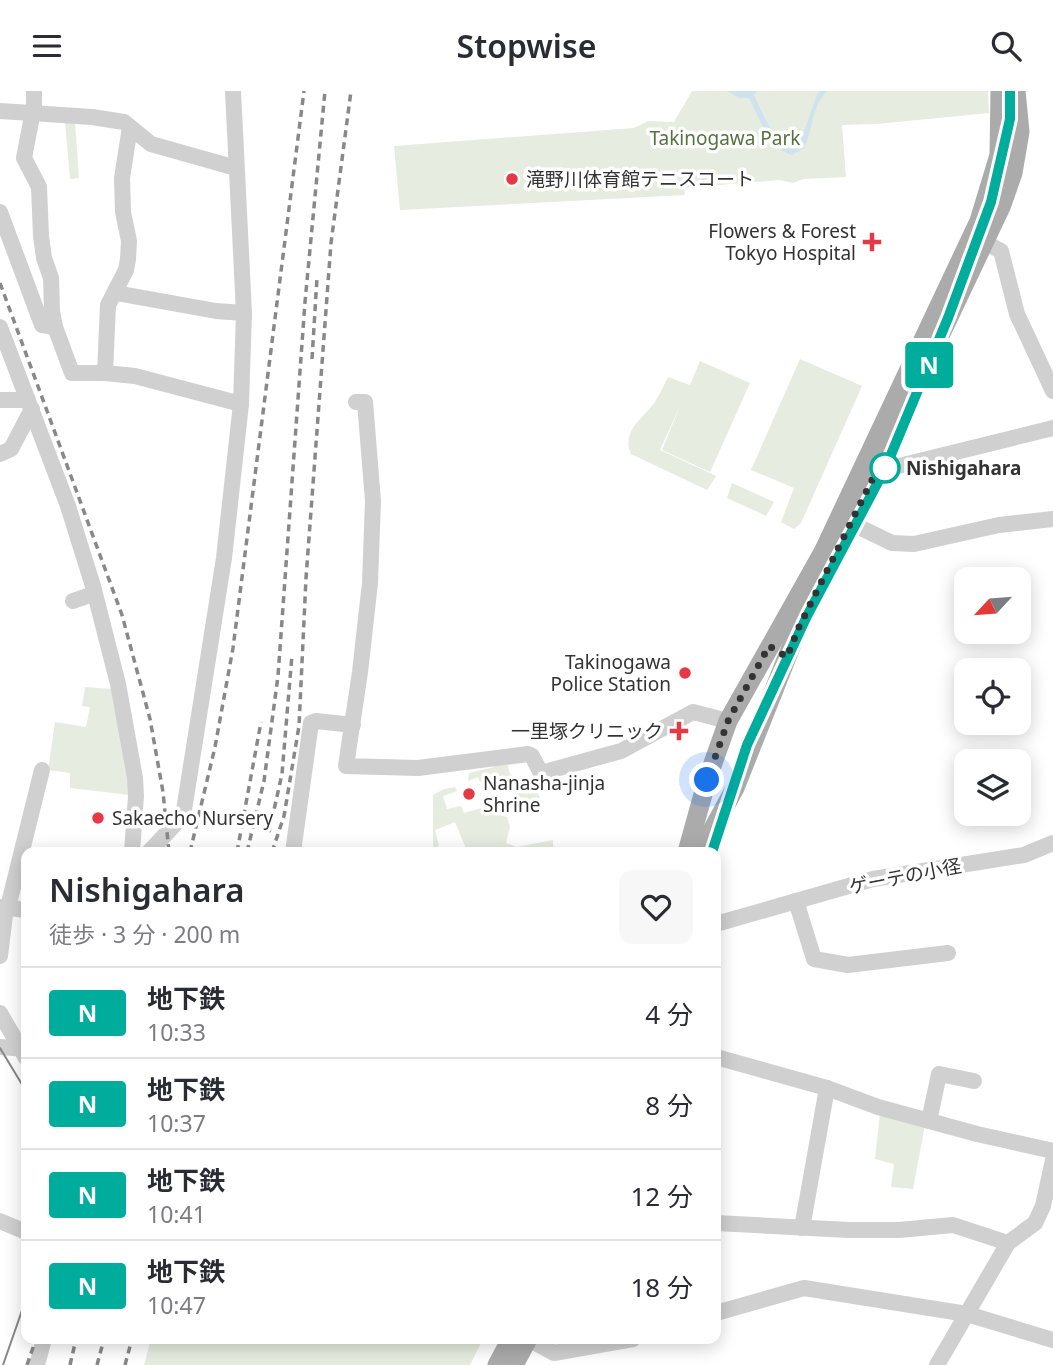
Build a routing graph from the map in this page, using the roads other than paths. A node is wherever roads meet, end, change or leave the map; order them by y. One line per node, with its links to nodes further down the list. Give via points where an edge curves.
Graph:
1 (34, 91): 6 (street)
2 (233, 91): 10 (street)
3 (1000, 91): 31 (main road, via 999,155 979,221 823,552)
4 (1016, 91): 12 (main road, via 1020,132 1013,173)
5 (0, 111): 6 (street)
6 (31, 112): 7 (street, via 92,117); 16 (street, via 24,158 39,187 41,236)
7 (130, 127): 8 (street); 9 (street)
8 (151, 144): 9 (street); 10 (street)
9 (125, 160): 13 (street, via 123,212 129,241 126,270)
10 (236, 166): 14 (street)
11 (0, 212): 16 (street, via 42,325)
12 (984, 242): 17 (street, via 1001,251 1017,314); 26 (main road)
13 (116, 293): 14 (street); 18 (street, via 108,305)
14 (244, 313): 23 (street)
15 (0, 327): 22 (street)
16 (55, 327): 18 (street, via 72,373)
17 (1045, 357): 19 (street)
18 (105, 373): 23 (street, via 135,376)
19 (1053, 391)
20 (0, 400): 22 (street)
21 (356, 402): 35 (street, via 365,402 373,501 370,583)
22 (30, 404): 25 (street, via 11,449); 29 (street, via 68,506)
23 (240, 404): 40 (street, via 222,571 184,810)
24 (1053, 428): 26 (street, via 899,466)
25 (0, 454)
26 (880, 464): 28 (main road)
27 (1053, 519): 28 (street, via 999,525 914,544 892,543)
28 (851, 523): 32 (main road)
29 (93, 594): 30 (street); 39 (street, via 127,727 136,796)
30 (73, 601)
31 (769, 646): 32 (main road); 33 (main road)
32 (787, 657): 34 (main road)
33 (730, 716): 34 (main road); 35 (street, via 693,712 621,751 541,773 528,754 418,768 346,766); 42 (main road)
34 (762, 722): 43 (main road)
35 (353, 725): 41 (street, via 311,723)
36 (42, 770): 38 (street)
37 (1053, 843): 45 (street, ゲーテの小径, via 1024,855 873,879)
38 (21, 847)
39 (132, 847)
40 (154, 847)
41 (294, 847)
42 (688, 847)
43 (706, 847)
44 (21, 848): 46 (street)
45 (796, 901): 47 (street, ゲーテの小径); 48 (street, via 814,959 848,965)
46 (5, 907): 49 (street)
47 (721, 923)
48 (948, 953)
49 (0, 956)
50 (0, 1013): 52 (street)
51 (0, 1047): 53 (street)
52 (21, 1047)
53 (21, 1051)
54 (721, 1058): 56 (street)
55 (974, 1081): 57 (street, via 939,1074)
56 (827, 1088): 57 (street); 63 (street)
57 (929, 1121): 58 (street)
58 (1053, 1150)
59 (1053, 1160): 60 (street)
60 (1048, 1208): 65 (street)
61 (0, 1221): 64 (street)
62 (721, 1223): 63 (street)
63 (802, 1228): 65 (street, via 899,1230 953,1225)
64 (21, 1230)
65 (1008, 1243): 67 (street)
66 (721, 1312): 67 (street, via 804,1288)
67 (967, 1314): 68 (street); 74 (street)
68 (1053, 1340)
69 (43, 1344): 75 (street)
70 (508, 1344): 76 (main road)
71 (525, 1344): 77 (main road)
72 (537, 1344): 73 (street, via 554,1353)
73 (605, 1344)
74 (940, 1364)
75 (37, 1365)
76 (497, 1365)
77 (514, 1365)

